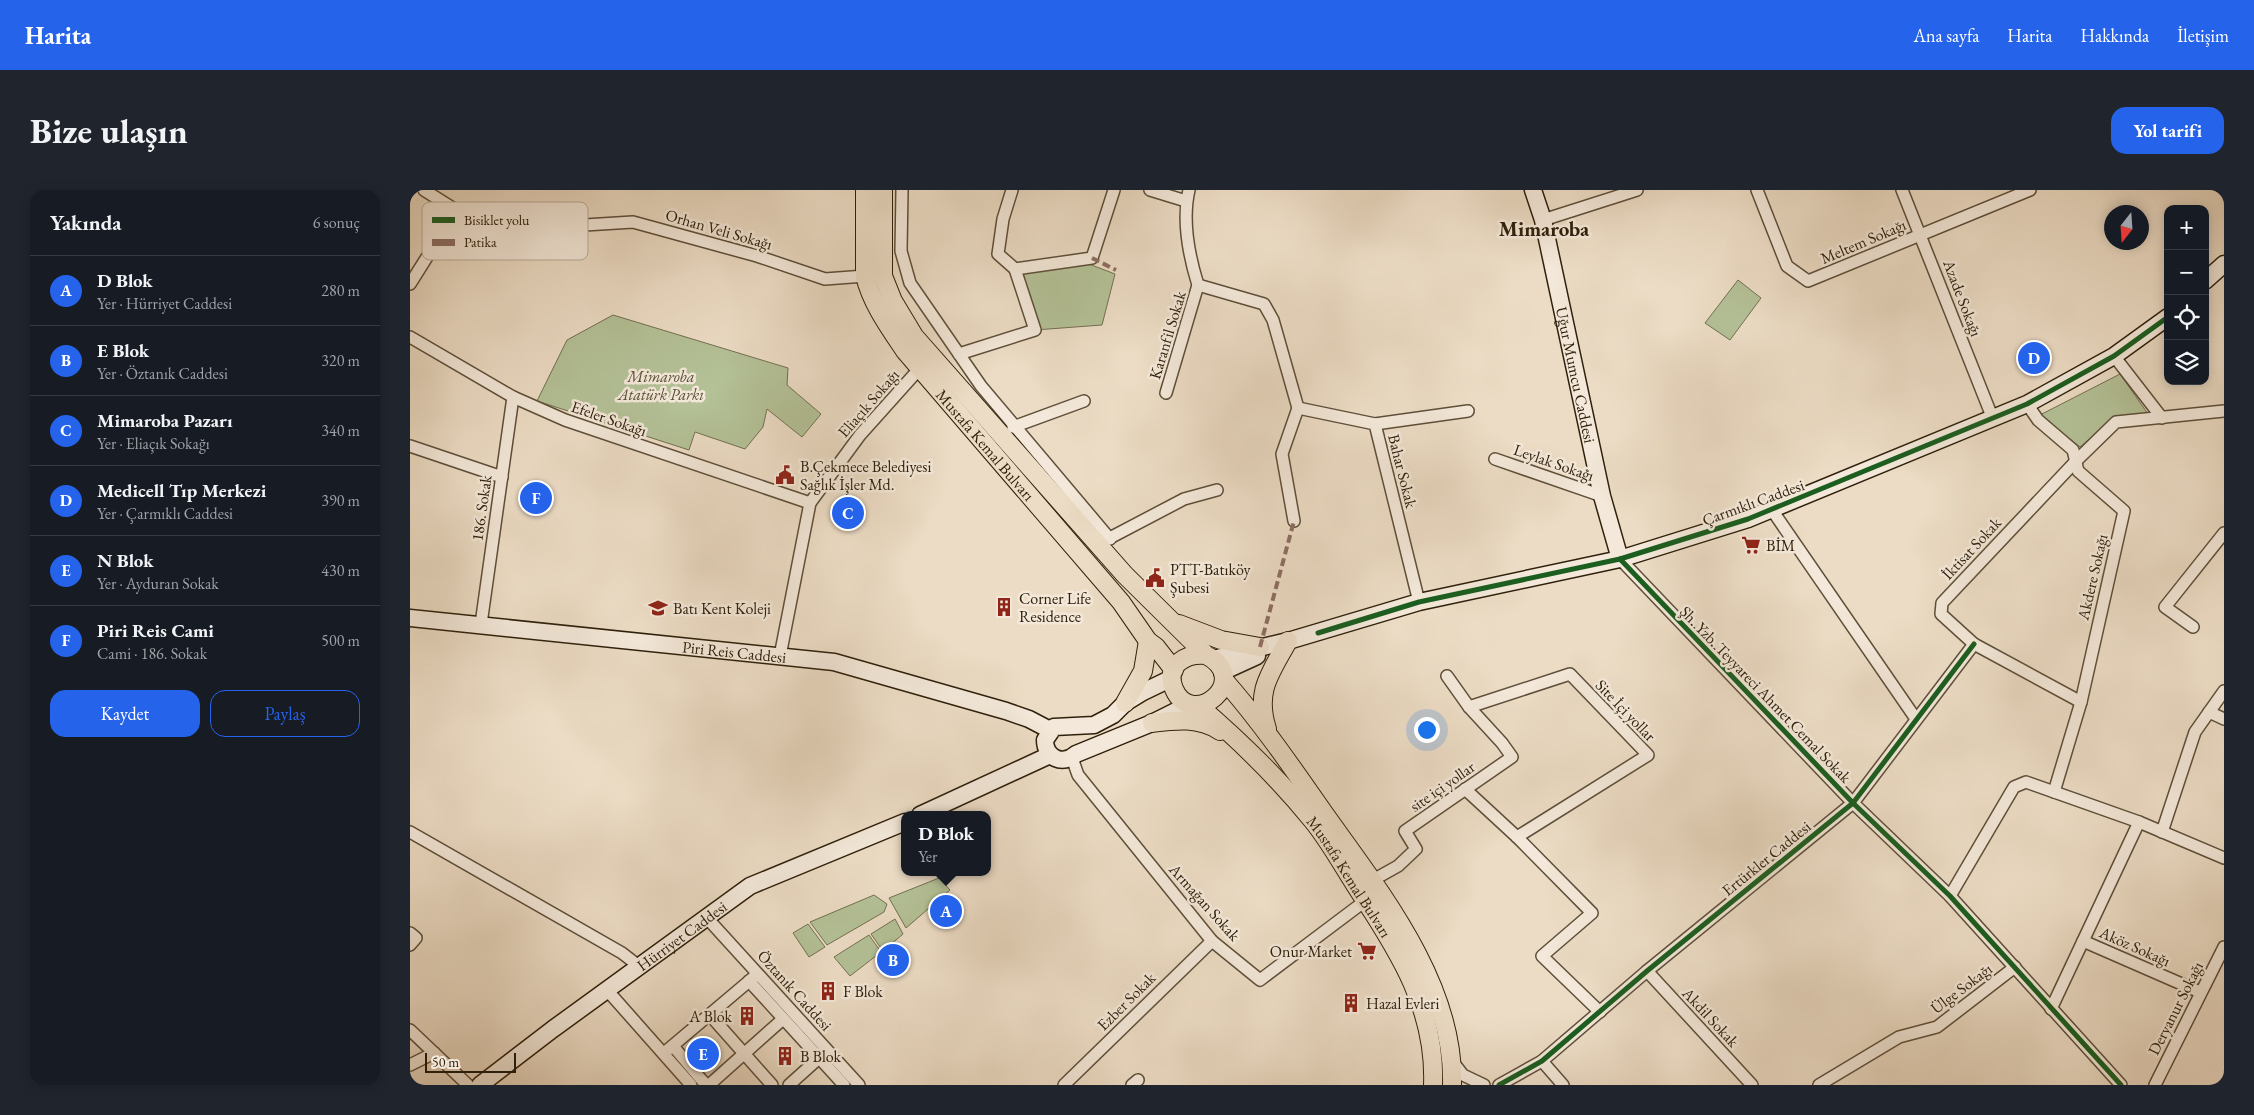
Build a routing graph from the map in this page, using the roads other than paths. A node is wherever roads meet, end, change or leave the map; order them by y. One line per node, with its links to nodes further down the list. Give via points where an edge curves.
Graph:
1 (424, 190): 14 (street, Orhan Veli Sokağı)
2 (865, 190): 21 (main road, Mustafa Kemal Bulvarı)
3 (883, 190): 51 (main road, Mustafa Kemal Bulvarı, via 883,276 910,329)
4 (902, 190): 27 (street, via 901,251 910,283)
5 (1012, 190): 20 (street, via 1003,219 998,254)
6 (1114, 190): 20 (street, via 1092,258)
7 (1150, 190): 13 (street)
8 (1533, 190): 15 (main road, Uğur Mumcu Caddesi)
9 (1637, 190): 15 (street)
10 (1757, 190): 17 (street, Meltem Sokağı, via 1787,266 1808,281)
11 (1902, 190): 17 (street, Azade Sokağı)
12 (2030, 190): 17 (street, Meltem Sokağı)
13 (1187, 196): 24 (street, via 1192,267)
14 (442, 202)
15 (1543, 220): 46 (main road, Uğur Mumcu Caddesi)
16 (588, 225): 21 (street, Orhan Veli Sokağı, via 633,222 757,256 825,279)
17 (1921, 235): 38 (street, Azade Sokağı)
18 (425, 260): 23 (street)
19 (2224, 264): 22 (main road)
20 (1015, 269): 27 (street, via 1035,330)
21 (866, 276): 29 (main road, Mustafa Kemal Bulvarı, via 881,316)
22 (2209, 278)
23 (410, 284)
24 (1198, 285): 30 (street, Karanfil Sokak); 34 (street, via 1264,304 1273,320)
25 (2164, 320): 28 (main road, Çarmıklı Caddesi)
26 (410, 337): 31 (street, Efeler Sokağı)
27 (959, 354): 40 (street)
28 (2114, 356): 33 (main road, Çarmıklı Caddesi); 37 (street)
29 (920, 368): 47 (street, Eliaçık Sokağı, via 860,434); 58 (main road, Mustafa Kemal Bulvarı, via 1115,594)
30 (1166, 394)
31 (513, 397): 44 (street, 186. Sokak); 47 (street, Efeler Sokağı, via 565,420)
32 (1084, 401): 40 (street)
33 (2027, 404): 38 (main road, Çarmıklı Caddesi); 43 (street, Akdere Sokağı, via 2038,420 2073,450)
34 (1298, 408): 39 (street, Bahar Sokak); 49 (street, via 1282,454)
35 (1468, 411): 39 (street)
36 (2224, 411): 37 (street, İktisat Sokak)
37 (2162, 418): 43 (street, İktisat Sokak, via 2116,422)
38 (1993, 419): 48 (main road, Çarmıklı Caddesi)
39 (1375, 424): 53 (street, Bahar Sokak)
40 (1013, 427): 51 (street)
41 (410, 446): 44 (street)
42 (1495, 459): 46 (street, Leylak Sokağı)
43 (2076, 461): 60 (street, İktisat Sokak, via 1942,603 1941,614); 67 (street, Akdere Sokağı, via 2078,471 2124,511)
44 (502, 477): 56 (street, 186. Sokak)
45 (1218, 490): 51 (street, via 1184,499)
46 (1602, 496): 52 (main road, Uğur Mumcu Caddesi)
47 (810, 503): 62 (street, Eliaçık Sokağı)
48 (1772, 510): 52 (main road, Çarmıklı Caddesi); 72 (street)
49 (1294, 521)
50 (2224, 533): 57 (street, via 2165,607)
51 (1104, 541): 55 (main road, Mustafa Kemal Bulvarı, via 1138,590)
52 (1620, 559): 53 (main road, Çarmıklı Caddesi); 83 (street, Şh. Yzb. Teyyareci Ahmet Cemal Sokak)
53 (1419, 602): 59 (main road, Çarmıklı Caddesi)
54 (410, 618): 56 (main road, Piri Reis Caddesi)
55 (1172, 621): 61 (main road, via 1221,640); 63 (main road, Mustafa Kemal Bulvarı)
56 (481, 624): 62 (main road, Piri Reis Caddesi)
57 (2193, 627)
58 (1148, 641): 64 (main road, Mustafa Kemal Bulvarı); 68 (main road, via 1143,671)
59 (1288, 642): 61 (main road, Çarmıklı Caddesi); 63 (main road); 77 (main road, via 1268,677 1262,695 1261,710)
60 (1974, 644): 67 (street, İktisat Sokak); 72 (street, Ertürkler Caddesi)
61 (1260, 648): 63 (main road, Çarmıklı Caddesi)
62 (780, 656): 76 (main road, Piri Reis Caddesi, via 834,662 919,685 1029,719)
63 (1216, 666): 64 (main road, via 1191,655 1184,658); 69 (main road, via 1218,694 1213,700); 77 (main road, Mustafa Kemal Bulvarı)
64 (1173, 674): 68 (main road); 69 (main road, via 1177,694)
65 (1447, 676): 70 (street)
66 (2224, 691): 71 (street)
67 (2081, 702): 82 (street, Akdere Sokağı)
68 (1125, 703): 75 (main road, via 1113,715 1094,725)
69 (1194, 704): 74 (main road); 78 (main road, Mustafa Kemal Bulvarı)
70 (1472, 711): 81 (street, site içi yollar, via 1512,757); 89 (street, Site İçi yollar, via 1570,674 1648,755)
71 (2209, 712): 73 (street); 88 (street, via 2195,732)
72 (1916, 719): 83 (street, Ertürkler Caddesi)
73 (2224, 719)
74 (1152, 723): 78 (main road, via 1175,720 1199,722 1216,728); 80 (main road)
75 (1068, 726): 76 (main road); 80 (main road, via 1080,738)
76 (1050, 730): 79 (main road, via 1045,740)
77 (1270, 741): 91 (main road, Mustafa Kemal Bulvarı)
78 (1242, 745): 93 (main road, Mustafa Kemal Bulvarı, via 1313,822)
79 (1050, 756): 80 (main road, via 1061,760); 84 (main road)
80 (1074, 756): 95 (street, Armağan Sokak, via 1078,775)
81 (1465, 790): 89 (street); 91 (street, site içi yollar, via 1405,831 1416,849 1398,866)
82 (2054, 792): 85 (street); 92 (street, via 2026,782 2014,787)
83 (1853, 802): 92 (street, Şh. Yzb. Teyyareci Ahmet Cemal Sokak); 100 (street, Ertürkler Caddesi)
84 (929, 811)
85 (2139, 822): 88 (street); 96 (street)
86 (901, 824): 94 (main road, Hürriyet Caddesi, via 750,886)
87 (410, 832): 98 (street, via 622,953)
88 (2162, 832): 90 (street)
89 (1517, 837): 105 (street, via 1592,913 1542,956)
90 (2224, 858)
91 (1373, 880): 114 (main road, Mustafa Kemal Bulvarı, via 1426,970)
92 (1950, 896): 99 (street, Şh. Yzb. Teyyareci Ahmet Cemal Sokak)
93 (1365, 901): 95 (street, Armağan Sokak, via 1260,980); 126 (main road, Mustafa Kemal Bulvarı, via 1383,925 1410,973 1427,1024 1434,1061)
94 (707, 918): 98 (main road, Hürriyet Caddesi); 101 (street, Öztanık Caddesi)
95 (1212, 940): 125 (street, Ezber Sokak)
96 (2083, 941): 103 (street, Aköz Sokağı); 104 (street)
97 (2224, 947): 103 (street, Deryanur Sokağı)
98 (640, 967): 102 (main road, Hürriyet Caddesi)
99 (2015, 967): 104 (street, Şh. Yzb. Teyyareci Ahmet Cemal Sokak); 132 (street, Ülge Sokağı, via 1937,1027 1899,1037)
100 (1647, 971): 105 (street, Ertürkler Caddesi); 131 (street, Akdil Sokak)
101 (753, 977): 106 (street); 107 (street); 124 (street, Öztanık Caddesi)
102 (607, 990): 109 (street); 117 (main road, Hürriyet Caddesi)
103 (2200, 992): 134 (street, Deryanur Sokağı)
104 (2051, 1009): 133 (street, Şh. Yzb. Teyyareci Ahmet Cemal Sokak)
105 (1600, 1012): 113 (street, Ertürkler Caddesi)
106 (710, 1015): 109 (street); 111 (street)
107 (783, 1019): 111 (street); 112 (street)
108 (410, 1030): 110 (street)
109 (668, 1050): 118 (street); 119 (street)
110 (434, 1053): 115 (street); 116 (street)
111 (744, 1054): 119 (street); 120 (street)
112 (819, 1058): 122 (street); 123 (street)
113 (1542, 1061): 129 (street, Ertürkler Caddesi); 130 (street)
114 (1453, 1062): 127 (main road, Mustafa Kemal Bulvarı); 128 (street, via 1463,1075)
115 (410, 1065)
116 (468, 1085)
117 (480, 1085)
118 (691, 1085)
119 (707, 1085)
120 (772, 1085): 121 (street)
121 (782, 1085)
122 (789, 1085)
123 (844, 1085)
124 (859, 1085)
125 (1064, 1085)
126 (1433, 1085)
127 (1452, 1085)
128 (1484, 1085)
129 (1499, 1085)
130 (1563, 1085)
131 (1752, 1085)
132 (1820, 1085)
133 (2121, 1085)
134 (2155, 1085)

